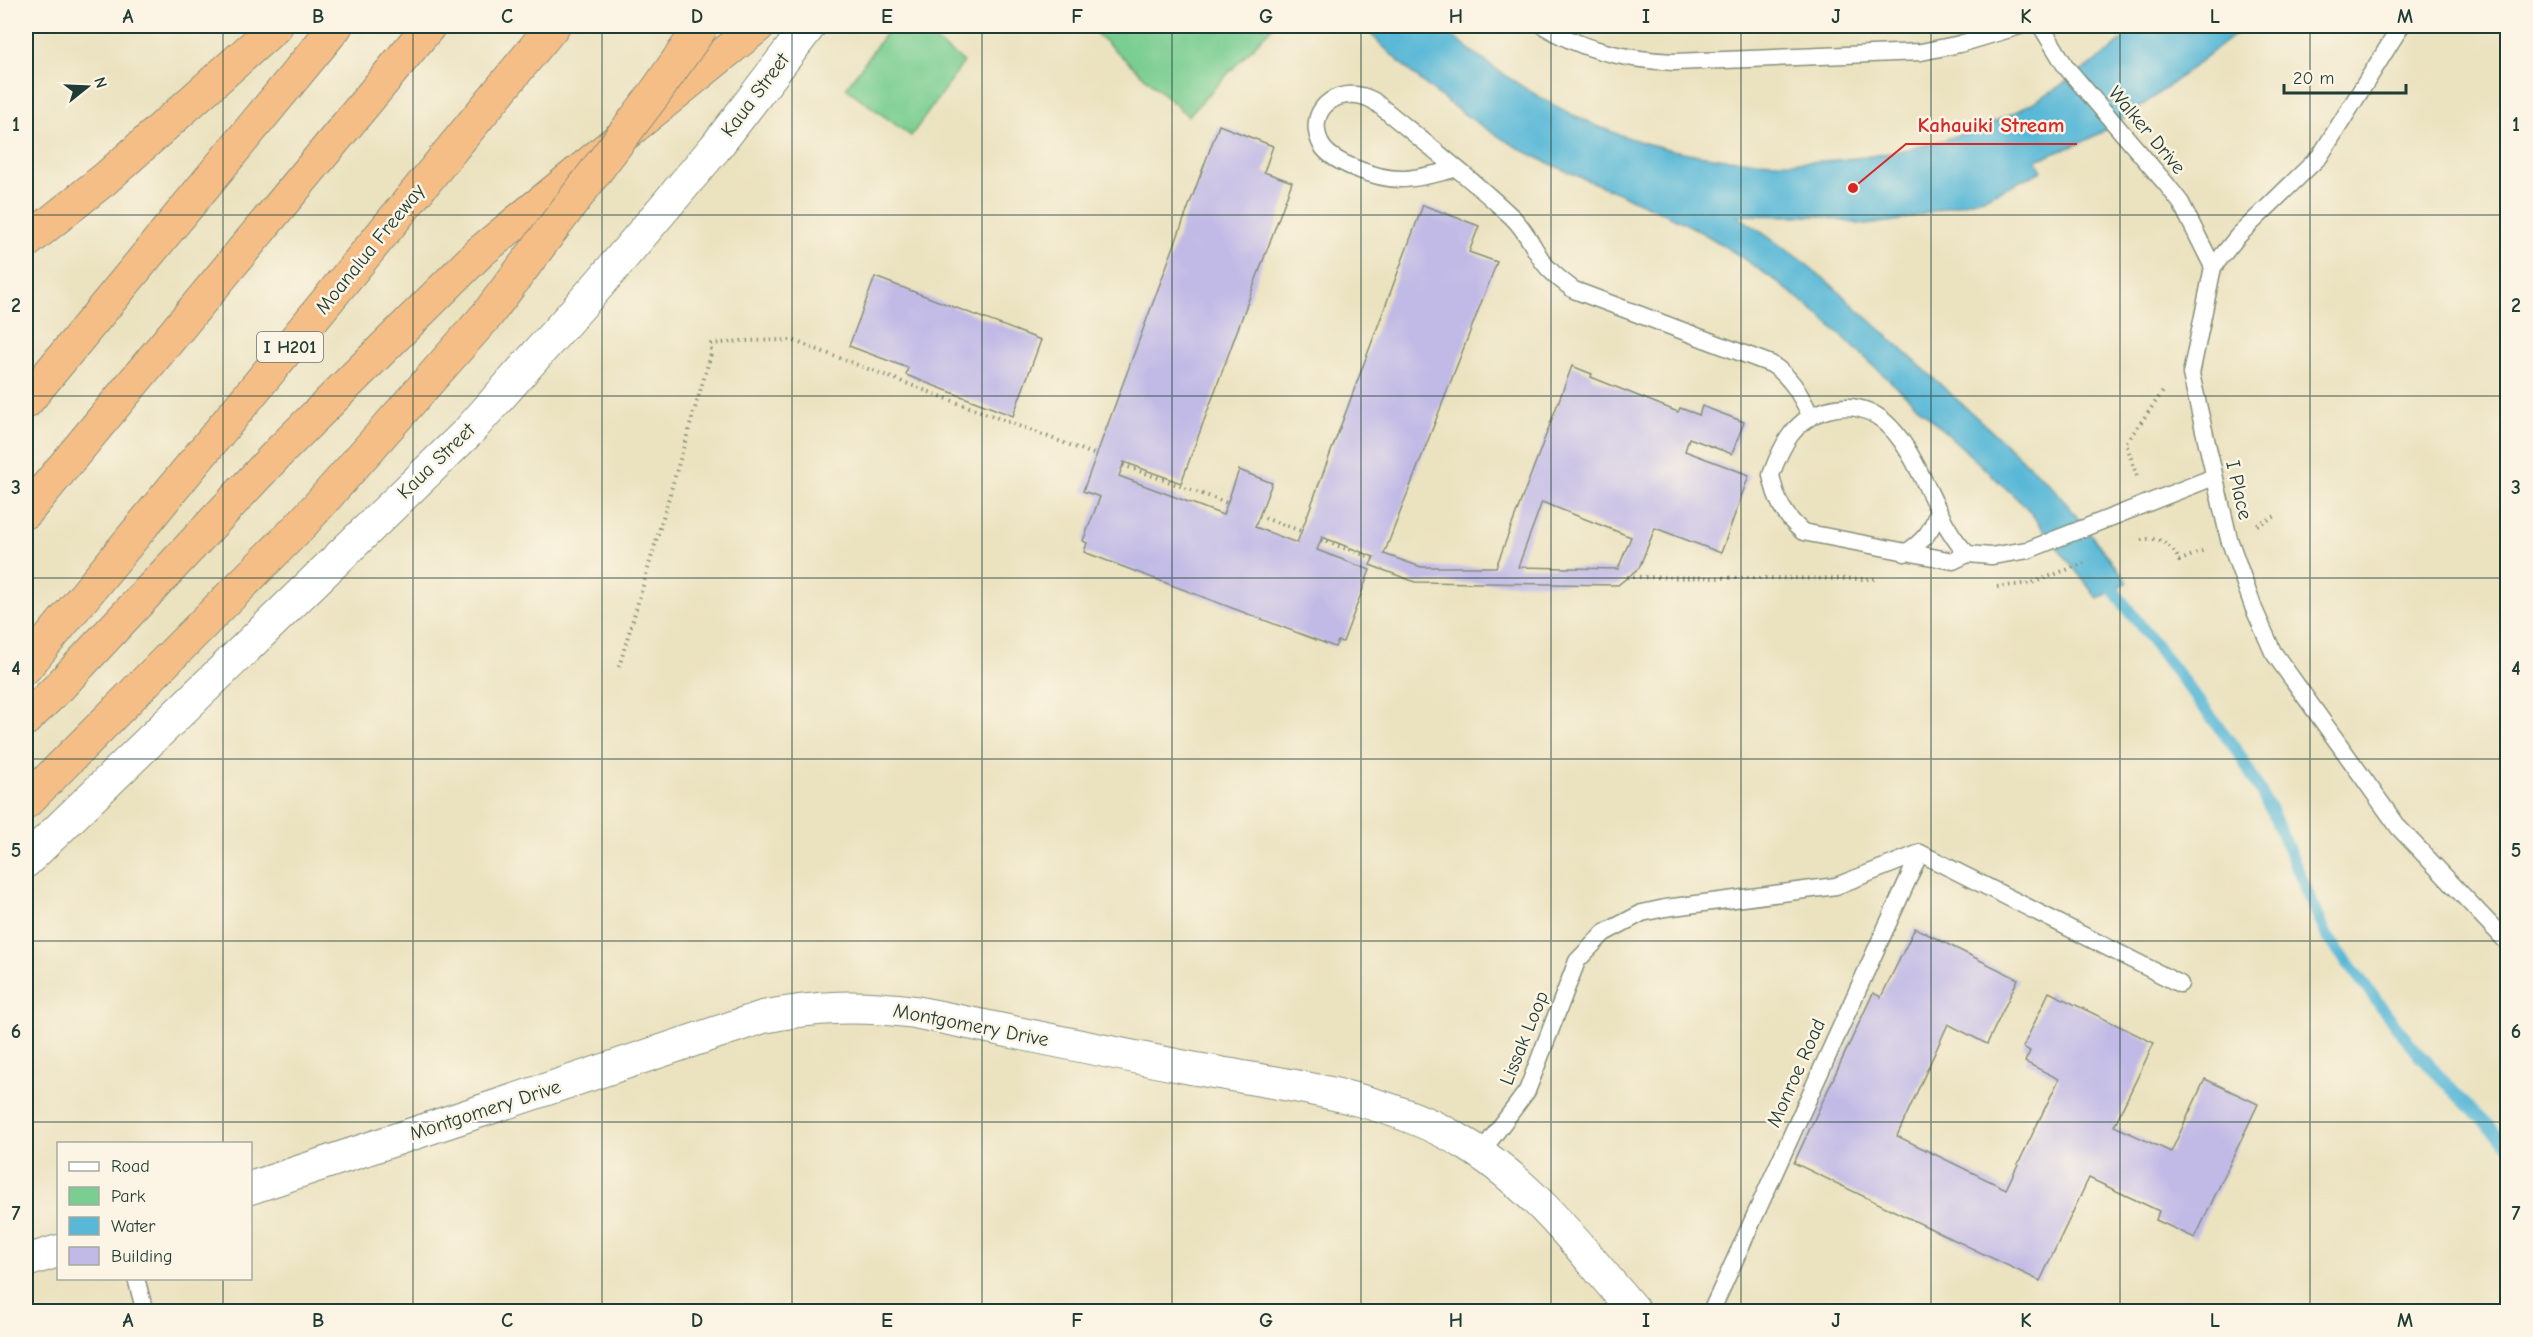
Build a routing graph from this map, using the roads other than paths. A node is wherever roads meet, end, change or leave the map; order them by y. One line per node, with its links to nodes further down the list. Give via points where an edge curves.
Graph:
1 (276, 26): 13 (highway, via 105,178)
2 (336, 26): 15 (highway)
3 (429, 26): 19 (highway)
4 (553, 26): 22 (highway, Moanalua Freeway / I H201)
5 (702, 26): 24 (highway, bridge, via 487,315 302,524)
6 (758, 26): 23 (highway, via 480,252 279,452)
7 (809, 26): 26 (street, Kaua Street, via 715,148 468,432)
8 (1544, 26): 9 (lane, via 1611,55 1674,62 1921,52 1960,45)
9 (2020, 26)
10 (2041, 26): 14 (lane, Walker Drive, via 2066,67 2181,203)
11 (2401, 26): 14 (lane, I Place, via 2320,156)
12 (1455, 169): 12 (lane, via 1365,96 1342,94 1332,99 1318,118 1319,141 1325,151 1334,159 1376,175 1402,179); 16 (lane, via 1513,218 1528,234 1542,261 1574,290 1771,364 1795,385)
13 (26, 242)
14 (2212, 267): 17 (lane, I Place, via 2192,374)
15 (26, 402)
16 (1811, 416): 18 (lane, via 1834,408 1851,408 1882,419 1904,444); 20 (lane, via 1791,432 1771,475 1779,506 1803,532)
17 (2214, 477): 21 (lane, via 2043,544 1991,556); 27 (lane, I Place, via 2229,539 2273,652 2399,828)
18 (1938, 510): 20 (lane, via 1927,536); 21 (lane, via 1950,535)
19 (26, 512)
20 (1905, 553): 21 (lane, via 1953,561)
21 (1968, 554)
22 (26, 667)
23 (26, 719)
24 (26, 802)
25 (1920, 852): 28 (lane); 29 (lane, Lissak Loop, via 1836,886 1642,913 1604,933 1577,961 1527,1091); 36 (lane, Monroe Road)
26 (26, 861)
27 (2508, 943)
28 (2180, 984)
29 (1480, 1154): 30 (street, Montgomery Drive, via 1433,1126 1357,1100 915,1012 831,1006 764,1017); 35 (street, Montgomery Drive, via 1508,1173 1543,1206)
30 (252, 1187)
31 (57, 1251): 32 (street)
32 (26, 1261)
33 (137, 1280): 34 (lane)
34 (145, 1311)
35 (1635, 1311)
36 (1710, 1311)

